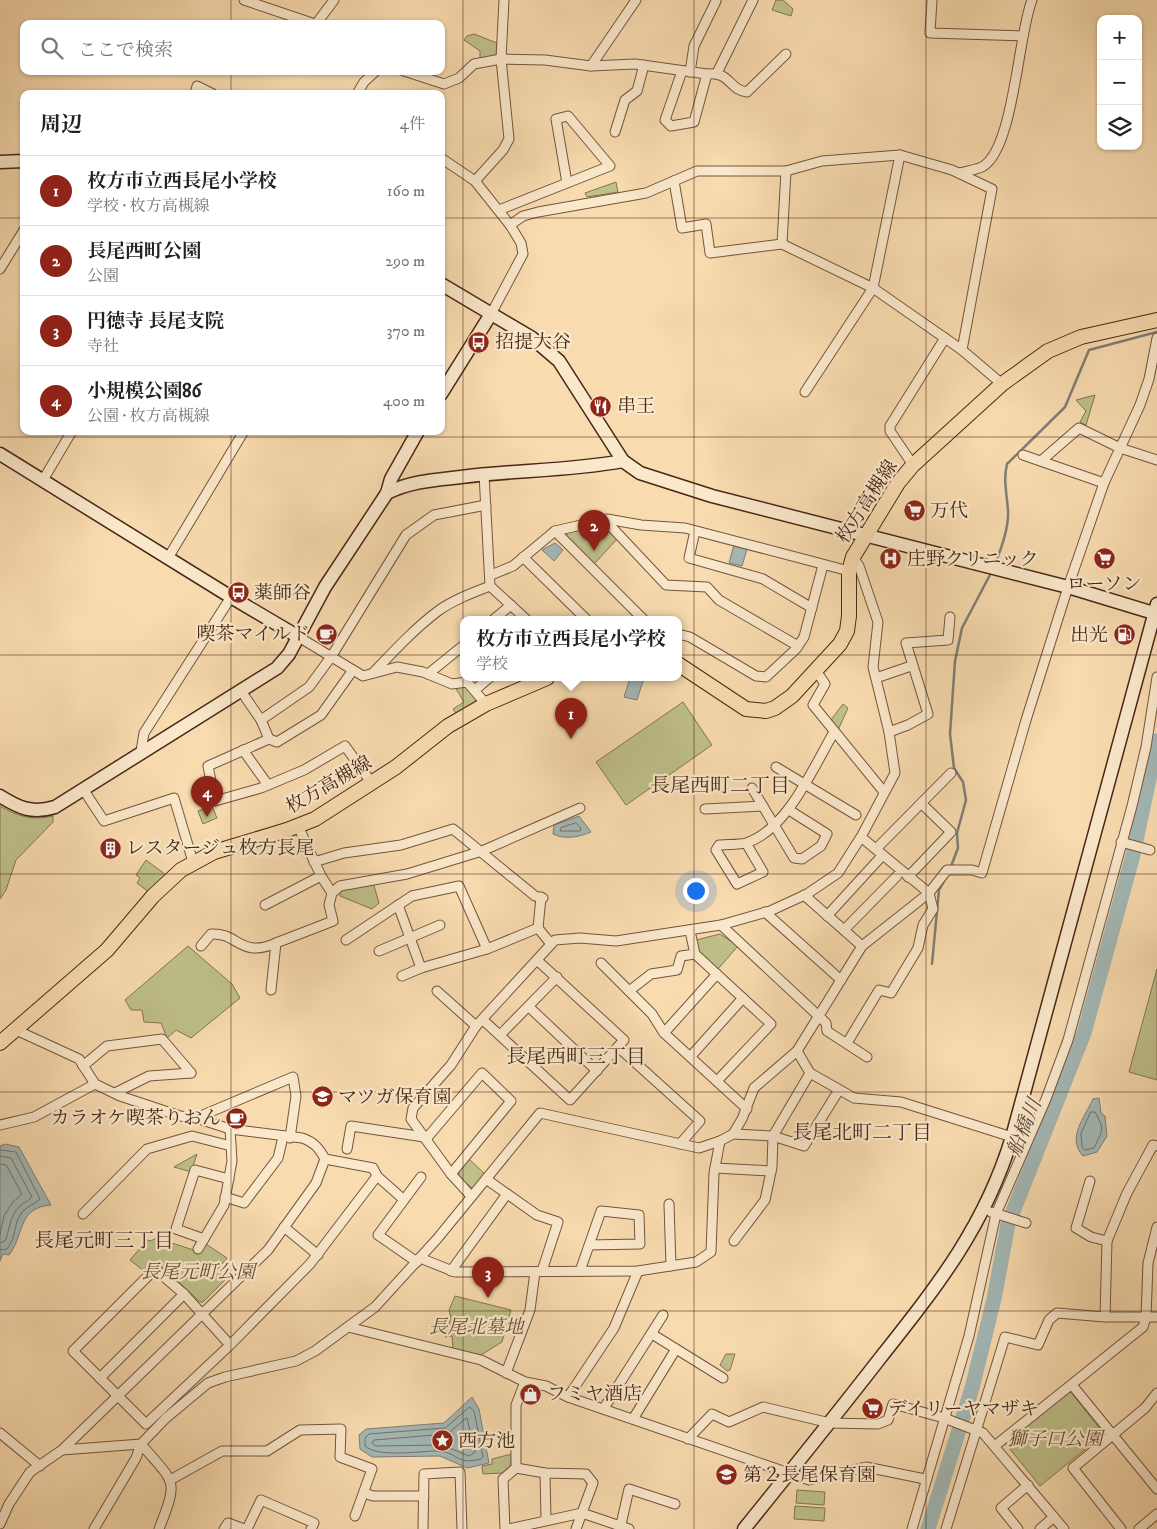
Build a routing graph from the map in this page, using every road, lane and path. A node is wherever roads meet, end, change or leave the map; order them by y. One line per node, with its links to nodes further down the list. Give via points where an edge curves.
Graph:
1 (244, 0): 9 (street)
2 (334, 0): 10 (street)
3 (504, 0): 13 (street)
4 (636, 0): 14 (street)
5 (716, 0): 16 (street, via 694,46)
6 (753, 0): 17 (street)
7 (932, 0): 11 (street, via 930,33)
8 (1032, 0): 11 (street)
9 (303, 20)
10 (318, 20)
11 (1022, 36): 30 (street, via 1006,121 994,154 982,167)
12 (786, 54): 17 (street, via 747,92 740,92 726,77)
13 (501, 59): 14 (street); 20 (street, via 474,64 458,78 444,84); 31 (street, via 509,138 504,150)
14 (591, 66): 15 (street)
15 (644, 66): 16 (street); 24 (street, via 637,91 625,100)
16 (686, 72): 18 (street); 18 (street, via 666,120 671,126 694,122)
17 (717, 73): 18 (street)
18 (706, 74)
19 (372, 75): 23 (street)
20 (416, 75)
21 (196, 90): 22 (street, via 197,86)
22 (205, 90)
23 (359, 90)
24 (615, 132)
25 (900, 155): 29 (street, via 822,161); 30 (street); 40 (street)
26 (20, 161): 28 (street)
27 (445, 161): 31 (street)
28 (0, 162)
29 (786, 171): 32 (street, via 698,171); 37 (street)
30 (959, 173): 45 (street, via 992,189)
31 (475, 181): 34 (street)
32 (674, 181): 35 (street, via 646,193 523,216); 37 (street, via 682,228 706,224 710,253)
33 (567, 183): 33 (street, via 610,166 568,116 556,119); 34 (street)
34 (499, 210): 35 (street)
35 (510, 225): 41 (street, via 521,243 523,254)
36 (20, 236): 38 (street)
37 (782, 244): 40 (street)
38 (0, 269)
39 (445, 286): 41 (street)
40 (873, 288): 43 (street); 48 (street)
41 (491, 314): 47 (street); 56 (street, via 532,338 559,361)
42 (1157, 320): 46 (main road, 枚方高槻線, via 1081,338 1048,350)
43 (945, 338): 45 (street); 58 (street, via 890,426 890,431)
44 (1157, 338): 52 (street, via 1146,388)
45 (962, 350): 46 (street)
46 (1002, 384): 58 (main road, 枚方高槻線)
47 (445, 388)
48 (805, 392)
49 (70, 435): 60 (street)
50 (242, 435): 70 (street)
51 (413, 435): 62 (street, via 391,478)
52 (1120, 448): 55 (street); 57 (street, via 1079,428); 61 (street)
53 (0, 454): 60 (street)
54 (1023, 455): 57 (street)
55 (1157, 460)
56 (623, 461): 59 (street, via 587,467); 67 (street, via 640,472 677,486)
57 (1041, 461): 61 (street)
58 (913, 465): 67 (main road, 枚方高槻線)
59 (484, 474): 62 (street, via 417,482); 63 (street)
60 (43, 480): 70 (street)
61 (1104, 483): 75 (street)
62 (387, 493): 86 (street)
63 (486, 505): 73 (street); 90 (street, via 434,515 406,535)
64 (605, 520): 65 (street); 66 (street); 88 (street, via 666,585 708,587 719,600)
65 (555, 531): 68 (street); 83 (street)
66 (695, 531): 71 (street); 78 (street, via 688,558 763,579)
67 (866, 535): 69 (main road, 枚方高槻線); 75 (street)
68 (523, 557): 73 (street, via 513,566); 82 (street)
69 (853, 557): 72 (main road, 枚方高槻線); 98 (street, via 878,622 873,667)
70 (168, 558): 76 (street)
71 (823, 565): 72 (street); 78 (street)
72 (849, 571): 93 (main road, 枚方高槻線, via 847,631 834,653)
73 (490, 575): 74 (street)
74 (490, 586): 77 (street); 95 (street, via 438,611)
75 (1068, 588): 79 (street); 140 (street, via 982,873 951,869)
76 (231, 598): 86 (street); 109 (street, via 144,733)
77 (511, 606): 80 (street); 81 (street)
78 (812, 608): 88 (street, via 804,637)
79 (1156, 610): 87 (street)
80 (498, 616)
81 (522, 616)
82 (583, 616)
83 (640, 616)
84 (950, 617): 91 (street, via 948,640 906,643)
85 (682, 635): 88 (street, via 756,676 766,677)
86 (297, 636): 90 (street); 102 (street, via 289,654 277,668)
87 (1153, 638): 198 (street)
88 (798, 646)
89 (460, 647): 96 (street)
90 (331, 657): 94 (street); 104 (street, via 309,687)
91 (911, 666): 98 (street); 106 (street, via 928,714 908,726)
92 (682, 667): 93 (main road, 枚方高槻線, via 735,704 756,711 775,708 792,696)
93 (815, 669): 105 (street, via 825,684 813,705)
94 (353, 670): 95 (street, via 363,676); 107 (street, via 321,715 277,742)
95 (373, 673): 96 (street, via 397,667)
96 (428, 674): 101 (street, via 452,684 467,682)
97 (1157, 677): 128 (street, via 1146,747)
98 (876, 678): 106 (street)
99 (485, 681): 101 (street)
100 (540, 681): 103 (main road, 枚方高槻線)
101 (476, 689): 103 (street)
102 (241, 691): 104 (street); 109 (street)
103 (486, 704): 112 (main road, 枚方高槻線, via 448,726)
104 (260, 720): 107 (street)
105 (834, 732): 113 (street); 117 (street)
106 (889, 732): 117 (street, via 895,773)
107 (269, 739): 108 (street)
108 (243, 750): 114 (street); 114 (street, via 208,766 215,801)
109 (141, 751): 116 (street)
110 (776, 767): 113 (street)
111 (951, 773): 119 (street)
112 (371, 782): 114 (street, via 345,746 304,770); 125 (main road, 枚方高槻線, via 315,819)
113 (804, 783): 123 (street); 124 (street)
114 (268, 785)
115 (752, 788): 120 (street)
116 (83, 789): 118 (street, via 44,810 22,809); 134 (street, via 104,821 174,798)
117 (884, 792): 127 (street)
118 (0, 796)
119 (922, 804): 130 (street); 138 (street, via 951,832)
120 (763, 806): 122 (street); 126 (street)
121 (580, 808): 132 (street)
122 (705, 810)
123 (789, 810): 126 (street); 126 (street, via 827,834 821,846 802,859 794,858)
124 (856, 815)
125 (298, 826): 134 (main road, 枚方高槻線, via 214,852); 135 (street)
126 (775, 826): 129 (street)
127 (861, 837): 130 (street); 141 (street, via 838,873)
128 (1122, 842): 131 (street); 219 (street, via 1068,1040 1046,1099)
129 (746, 843): 129 (street, via 719,845 716,850 737,884 763,872)
130 (876, 848): 138 (street)
131 (1150, 850)
132 (482, 851): 135 (street, via 453,829 400,845 344,853); 139 (street, via 407,874 340,886); 148 (street, via 535,896 542,897)
133 (880, 858): 145 (street)
134 (193, 862): 175 (main road, 枚方高槻線, via 157,892 107,950)
135 (314, 862): 136 (street)
136 (321, 876): 139 (street); 142 (street)
137 (897, 876): 150 (street)
138 (908, 877): 140 (street)
139 (332, 892): 153 (street, via 329,905 333,921)
140 (929, 893): 156 (street); 179 (street, via 933,909 923,925 918,948 891,992 879,990)
141 (804, 895): 144 (street); 145 (street)
142 (265, 905)
143 (398, 905): 151 (street); 152 (street); 157 (street, via 412,896 458,886)
144 (765, 912): 147 (street); 166 (street)
145 (827, 916): 150 (street)
146 (440, 925): 151 (street)
147 (721, 925): 149 (street); 172 (street)
148 (538, 928): 154 (street); 157 (street)
149 (690, 930): 154 (street, via 616,941 555,940); 159 (street)
150 (844, 930): 156 (street)
151 (409, 937): 158 (street); 162 (street)
152 (346, 940)
153 (276, 942): 155 (street, via 262,949 251,948 211,934); 167 (street)
154 (551, 944): 160 (street)
155 (201, 946)
156 (862, 946): 166 (street)
157 (487, 949): 162 (street)
158 (379, 951)
159 (695, 954): 163 (street); 169 (street, via 681,956 677,970 650,974)
160 (538, 961): 165 (street); 173 (street)
161 (601, 963): 169 (street)
162 (421, 968): 164 (street)
163 (717, 974): 170 (street); 176 (street)
164 (402, 976)
165 (557, 977): 171 (street); 180 (street, via 624,1040)
166 (841, 980): 172 (street)
167 (271, 990)
168 (436, 991): 174 (street)
169 (630, 991): 176 (street, via 652,1014)
170 (743, 998): 182 (street); 187 (street, via 771,1024)
171 (529, 1007): 177 (street); 185 (street)
172 (818, 1017): 179 (street, via 826,1023 827,1030); 181 (street)
173 (483, 1020): 174 (street); 177 (street)
174 (476, 1026): 199 (street, via 451,1065 413,1108 411,1120)
175 (16, 1030): 178 (main road, 枚方高槻線); 184 (street, via 79,1059)
176 (664, 1033): 182 (street)
177 (500, 1035): 185 (street, via 570,1100)
178 (0, 1043)
179 (847, 1043): 183 (street)
180 (618, 1048): 185 (street); 201 (street, via 700,1121)
181 (797, 1051): 186 (street); 191 (street, via 754,1088)
182 (691, 1056): 187 (street)
183 (867, 1057)
184 (83, 1066): 188 (street); 190 (street, via 107,1046 162,1039 191,1073 149,1076)
185 (597, 1071)
186 (810, 1073): 189 (street); 196 (street)
187 (717, 1081): 191 (street)
188 (94, 1084): 190 (street); 193 (street, via 34,1117)
189 (839, 1090): 196 (street, via 804,1146); 198 (street, via 860,1099 900,1102)
190 (115, 1093): 192 (street, via 180,1116)
191 (747, 1109): 195 (street)
192 (196, 1118): 194 (street); 197 (street, via 293,1078 296,1096)
193 (0, 1125)
194 (230, 1129): 197 (street); 202 (street)
195 (733, 1134): 196 (street); 200 (street)
196 (773, 1136): 207 (street)
197 (287, 1137): 205 (street, via 310,1140); 216 (street, via 278,1158 244,1203)
198 (1012, 1137): 219 (street)
199 (425, 1138): 204 (street, via 351,1126); 208 (street); 208 (street, via 482,1073 511,1101)
200 (720, 1141): 201 (street, via 699,1148); 206 (street)
201 (680, 1144): 212 (street, via 540,1113)
202 (231, 1146): 211 (street); 220 (street, via 192,1136 147,1149)
203 (1157, 1146): 225 (street, via 1153,1145 1127,1192)
204 (347, 1149)
205 (325, 1159): 209 (street, via 373,1168); 222 (street, via 316,1183)
206 (715, 1168): 207 (street); 231 (street, via 711,1252 696,1262)
207 (771, 1171): 226 (street, via 765,1200)
208 (451, 1174): 215 (street)
209 (377, 1176): 217 (street); 229 (street)
210 (421, 1177): 217 (street)
211 (229, 1180): 216 (street); 224 (street, via 195,1170 176,1229)
212 (486, 1180): 214 (street); 215 (street)
213 (1090, 1181): 225 (street, via 1076,1228 1091,1237)
214 (507, 1194): 233 (street); 234 (street, via 537,1215 558,1222)
215 (471, 1196): 230 (street)
216 (225, 1197): 224 (street, via 224,1205)
217 (403, 1199): 230 (street, via 378,1235)
218 (669, 1204): 231 (street)
219 (994, 1213): 221 (street); 255 (street, via 969,1336); 257 (street)
220 (82, 1214)
221 (1026, 1223)
222 (284, 1227): 229 (street); 237 (street, via 268,1250)
223 (1157, 1227): 240 (street, via 1148,1263)
224 (204, 1239): 228 (street)
225 (1107, 1240): 239 (street)
226 (734, 1241)
227 (589, 1244): 227 (street, via 601,1211 639,1214 640,1244); 232 (street)
228 (198, 1249)
229 (318, 1255): 244 (street)
230 (419, 1260): 233 (street); 242 (street, via 375,1307)
231 (671, 1266): 235 (street)
232 (580, 1270): 234 (street); 235 (street)
233 (452, 1271): 234 (street, via 512,1274)
234 (539, 1271): 246 (street, via 530,1310)
235 (638, 1271): 253 (street, via 614,1328)
236 (184, 1294): 237 (street); 247 (street); 247 (street, via 155,1269 73,1350)
237 (203, 1314): 244 (street); 252 (street)
238 (663, 1315): 243 (street)
239 (1105, 1317): 240 (street); 258 (street, via 1057,1313 1049,1320 1038,1345 1005,1337)
240 (1146, 1317): 241 (street); 250 (street, via 1143,1327)
241 (1157, 1317)
242 (348, 1328): 246 (street, via 481,1360); 262 (street, via 296,1361 208,1384 166,1418)
243 (652, 1334): 245 (street); 254 (street)
244 (230, 1345): 252 (street, via 146,1424)
245 (676, 1349): 248 (street); 256 (street)
246 (506, 1373): 249 (street)
247 (100, 1378): 252 (street)
248 (724, 1378)
249 (525, 1382): 253 (street, via 546,1386); 266 (street, via 516,1405)
250 (1072, 1385): 260 (street); 263 (street)
251 (1157, 1393): 260 (street, via 1145,1408)
252 (117, 1395): 264 (street)
253 (568, 1397): 254 (street)
254 (604, 1408): 256 (street)
255 (944, 1418): 257 (street, via 893,1404 888,1420 878,1424); 258 (street); 270 (street)
256 (633, 1419): 261 (street)
257 (830, 1423): 261 (street, via 762,1407 729,1422 712,1414); 268 (street)
258 (975, 1428): 263 (street); 295 (street)
259 (0, 1433): 265 (street)
260 (1112, 1434): 272 (street); 299 (street, via 1073,1468)
261 (688, 1439): 268 (street)
262 (141, 1444): 264 (street); 269 (street); 283 (street)
263 (996, 1445): 271 (street)
264 (62, 1450): 265 (street)
265 (40, 1466): 281 (street, via 30,1472)
266 (516, 1468): 267 (street); 290 (street, via 503,1478)
267 (545, 1473): 276 (street, via 586,1474 593,1483); 280 (street)
268 (788, 1473): 270 (street, via 809,1480 866,1467); 293 (street)
269 (172, 1479): 273 (street, via 222,1451 267,1451 300,1430 341,1429 340,1457 372,1469); 284 (street, via 172,1497)
270 (925, 1479): 294 (street)
271 (1028, 1485): 279 (street); 296 (street, via 1001,1508)
272 (1157, 1489)
273 (364, 1493): 274 (street, via 373,1496); 278 (street)
274 (424, 1496): 288 (street); 289 (street, via 424,1474 460,1472)
275 (675, 1504): 282 (street, via 629,1489)
276 (582, 1513): 280 (street); 282 (street); 292 (street)
277 (1157, 1514): 300 (street)
278 (355, 1516)
279 (1054, 1517): 297 (street); 298 (street)
280 (546, 1519): 291 (street)
281 (0, 1524)
282 (623, 1528)
283 (94, 1529)
284 (159, 1529)
285 (224, 1529): 286 (street, via 228,1522)
286 (245, 1529): 287 (street, via 261,1500 314,1523)
287 (311, 1529)
288 (424, 1529)
289 (462, 1529)
290 (505, 1529)
291 (509, 1529)
292 (576, 1529)
293 (744, 1529)
294 (912, 1529)
295 (946, 1529)
296 (1018, 1529)
297 (1040, 1529)
298 (1064, 1529)
299 (1121, 1529)
300 (1139, 1529)

